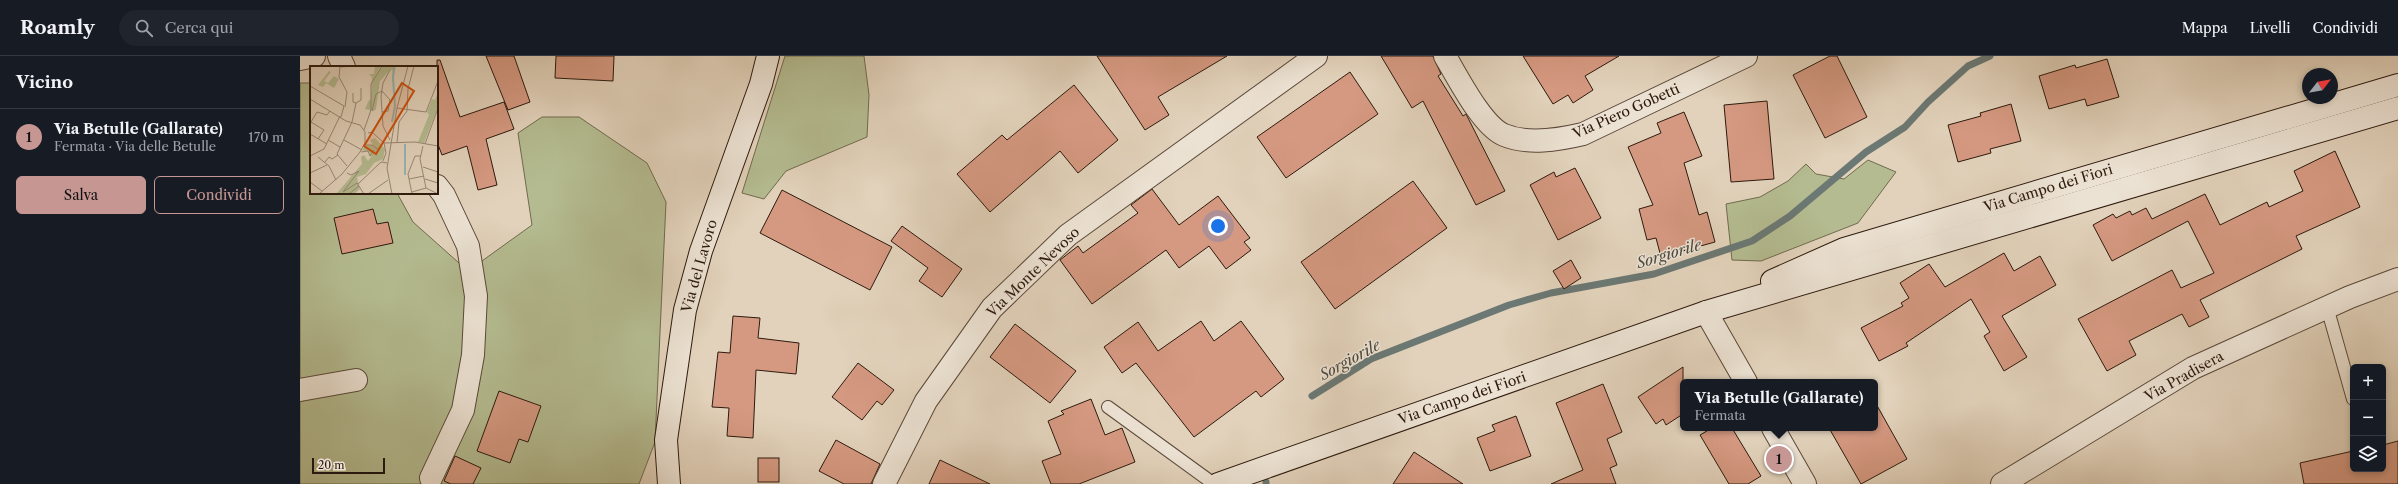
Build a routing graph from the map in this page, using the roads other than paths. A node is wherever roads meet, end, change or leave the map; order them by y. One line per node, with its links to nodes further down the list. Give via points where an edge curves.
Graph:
1 (314, 56): 7 (street)
2 (338, 56): 8 (street)
3 (768, 56): 22 (street, Via del Lavoro, via 761,84 700,252 684,310 666,440)
4 (1316, 56): 23 (street, Via Monte Nevoso, via 1068,235 992,308 926,401)
5 (1445, 56): 6 (street, Via Piero Gobetti, via 1488,122 1502,134 1524,141 1564,139 1582,134)
6 (1746, 56)
7 (300, 59)
8 (343, 66)
9 (2398, 85): 14 (street, Via Campo dei Fiori, via 1844,249)
10 (2398, 108): 14 (street, Via Campo dei Fiori)
11 (438, 187): 21 (street, via 444,194 468,246 476,296 473,355 463,410)
12 (2398, 279): 13 (street, Via Pradisera)
13 (2327, 307): 17 (lane); 27 (street, Via Pradisera, via 2193,368)
14 (1706, 312): 15 (street); 25 (street, Via Campo dei Fiori)
15 (1744, 379)
16 (356, 380): 18 (street)
17 (2350, 388)
18 (300, 390)
19 (1108, 407): 24 (lane)
20 (1775, 431): 26 (street)
21 (431, 478)
22 (669, 484)
23 (884, 484)
24 (1214, 484)
25 (1218, 484)
26 (1805, 484)
27 (2002, 484)

